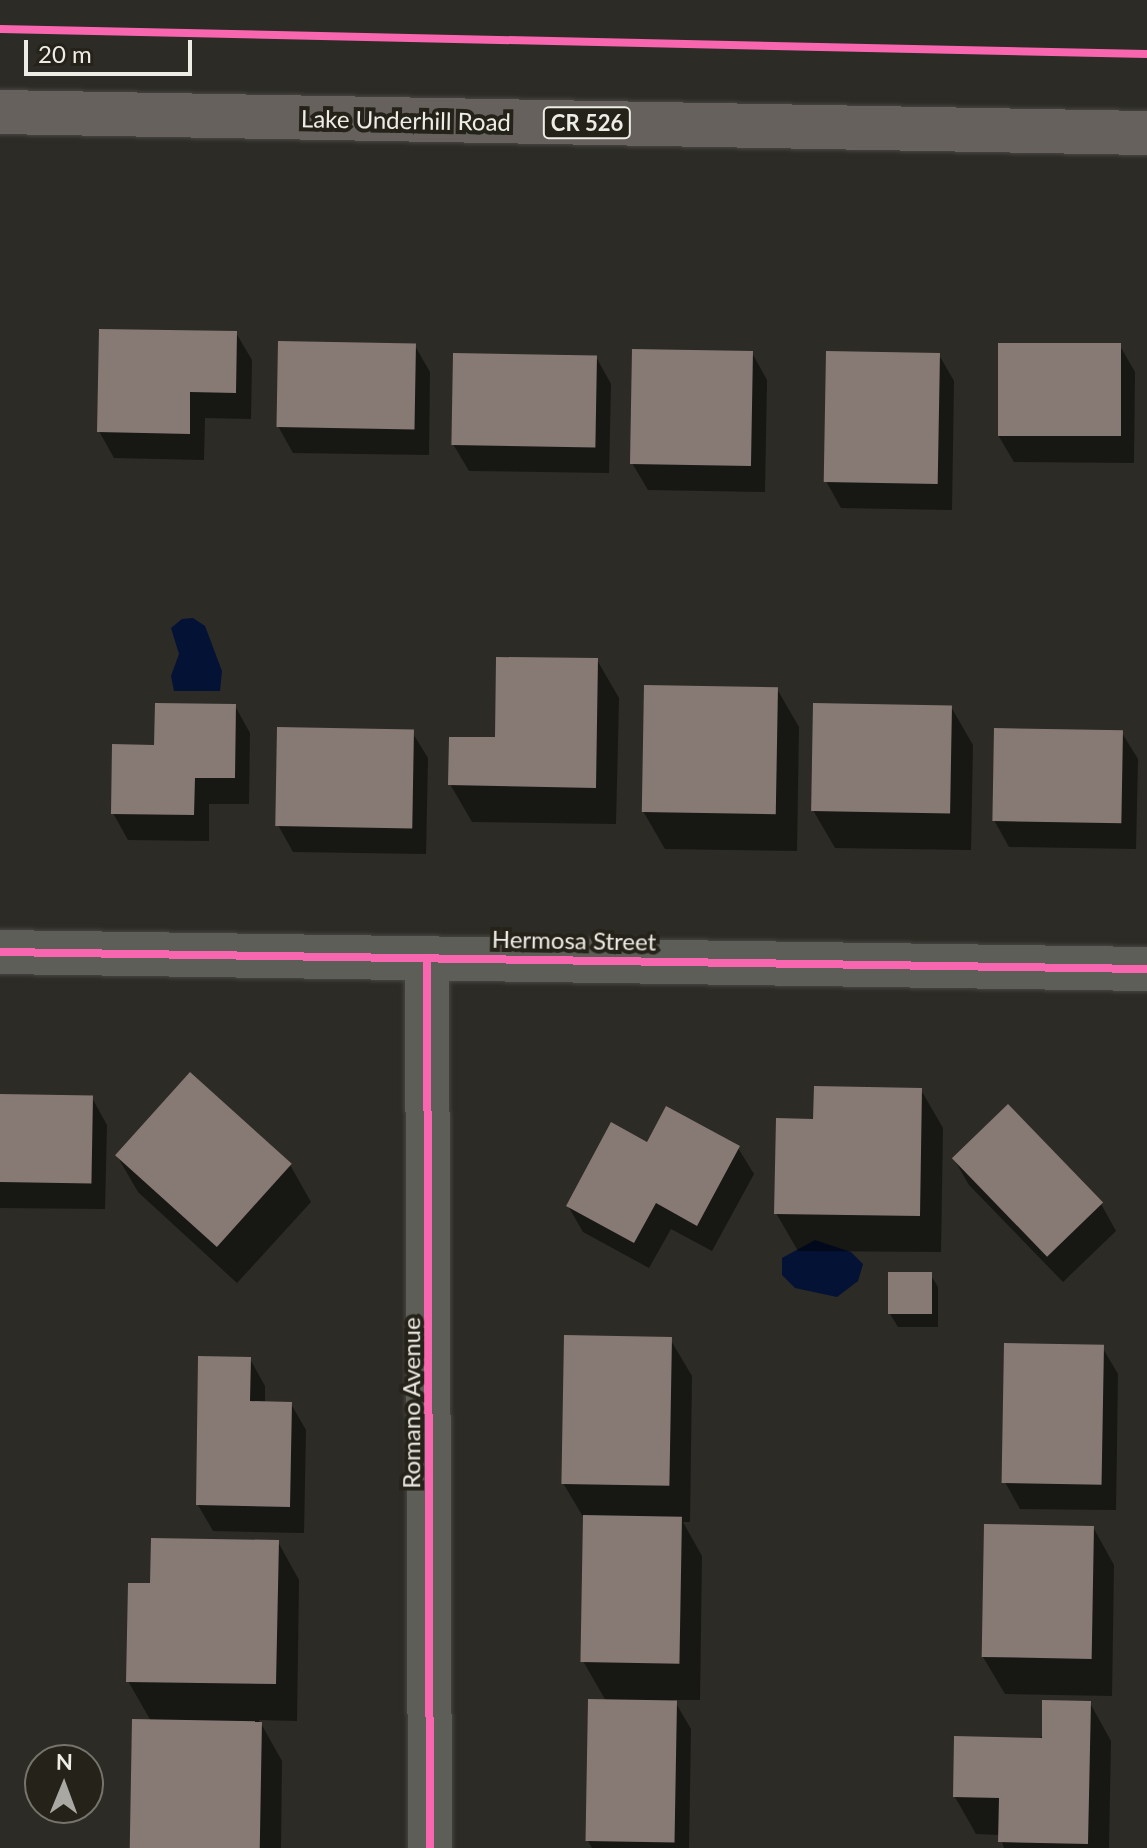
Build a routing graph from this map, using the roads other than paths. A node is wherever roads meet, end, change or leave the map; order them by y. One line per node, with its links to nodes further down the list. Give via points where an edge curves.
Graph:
1 (0, 112): 2 (main road, Lake Underhill Road / CR 526)
2 (1147, 133)
3 (0, 952): 4 (street, Hermosa Street)
4 (427, 958): 5 (street, Hermosa Street); 6 (street, Romano Avenue)
5 (1147, 969)
6 (430, 1848)

